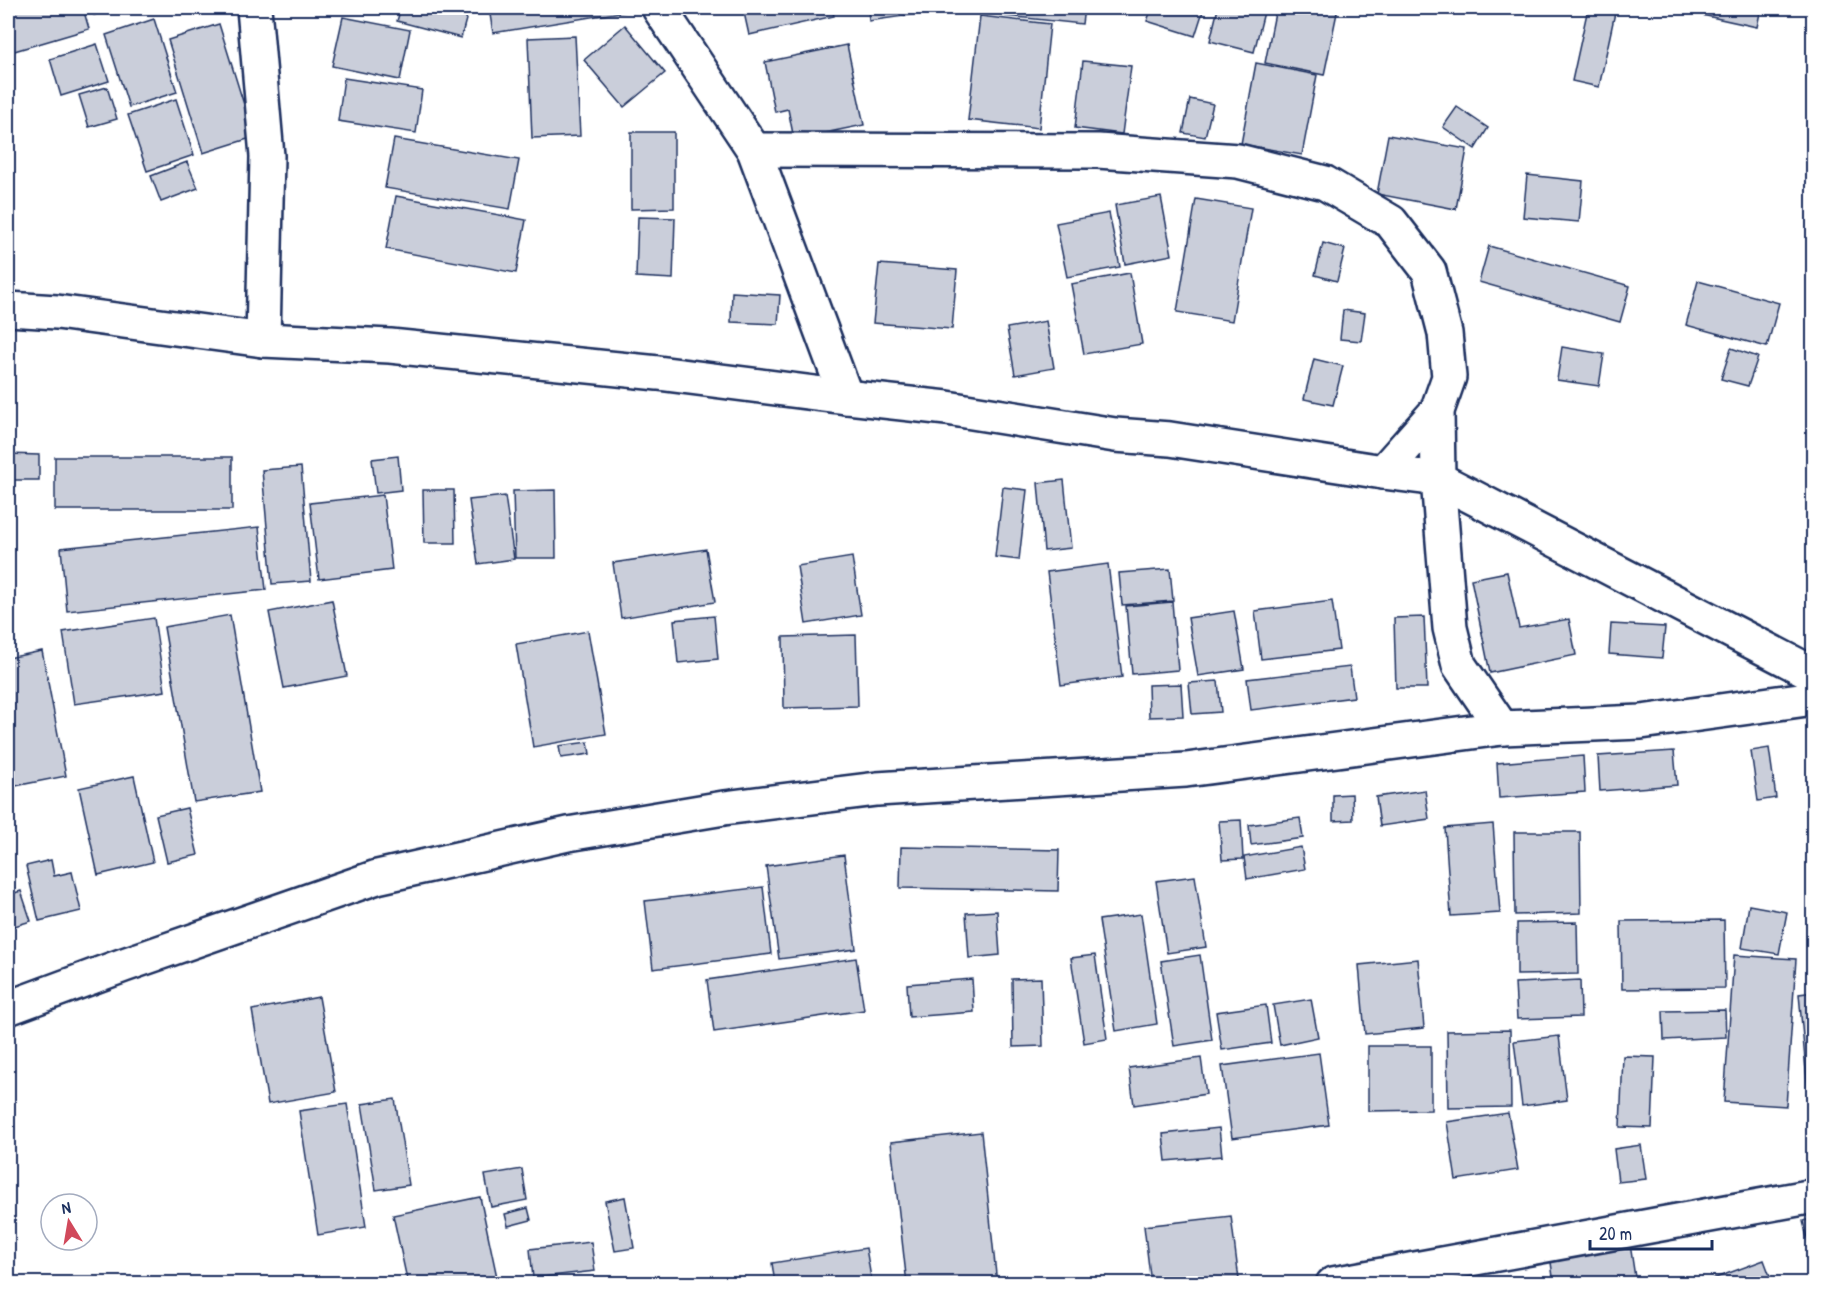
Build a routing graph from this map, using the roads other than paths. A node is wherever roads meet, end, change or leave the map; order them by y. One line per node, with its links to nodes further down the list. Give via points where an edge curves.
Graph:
1 (254, 8): 5 (street, via 267,156)
2 (659, 8): 3 (street)
3 (754, 150): 6 (street); 7 (street, via 1098,151 1238,161 1325,183 1391,222 1429,271 1445,333 1449,377)
4 (8, 309): 5 (street)
5 (263, 340): 6 (street, via 402,347)
6 (846, 397): 8 (street, via 946,408 1115,435 1170,439)
7 (1437, 411): 8 (street); 9 (street)
8 (1383, 472): 9 (street)
9 (1438, 479): 10 (street); 12 (street, via 1450,628 1459,665)
10 (1814, 674)
11 (1814, 698): 12 (street, via 1641,722)
12 (1502, 728): 13 (street, via 1186,770 877,789 724,808 568,834 377,877)
13 (8, 1008)
14 (1814, 1196): 15 (street)
15 (1333, 1284)

